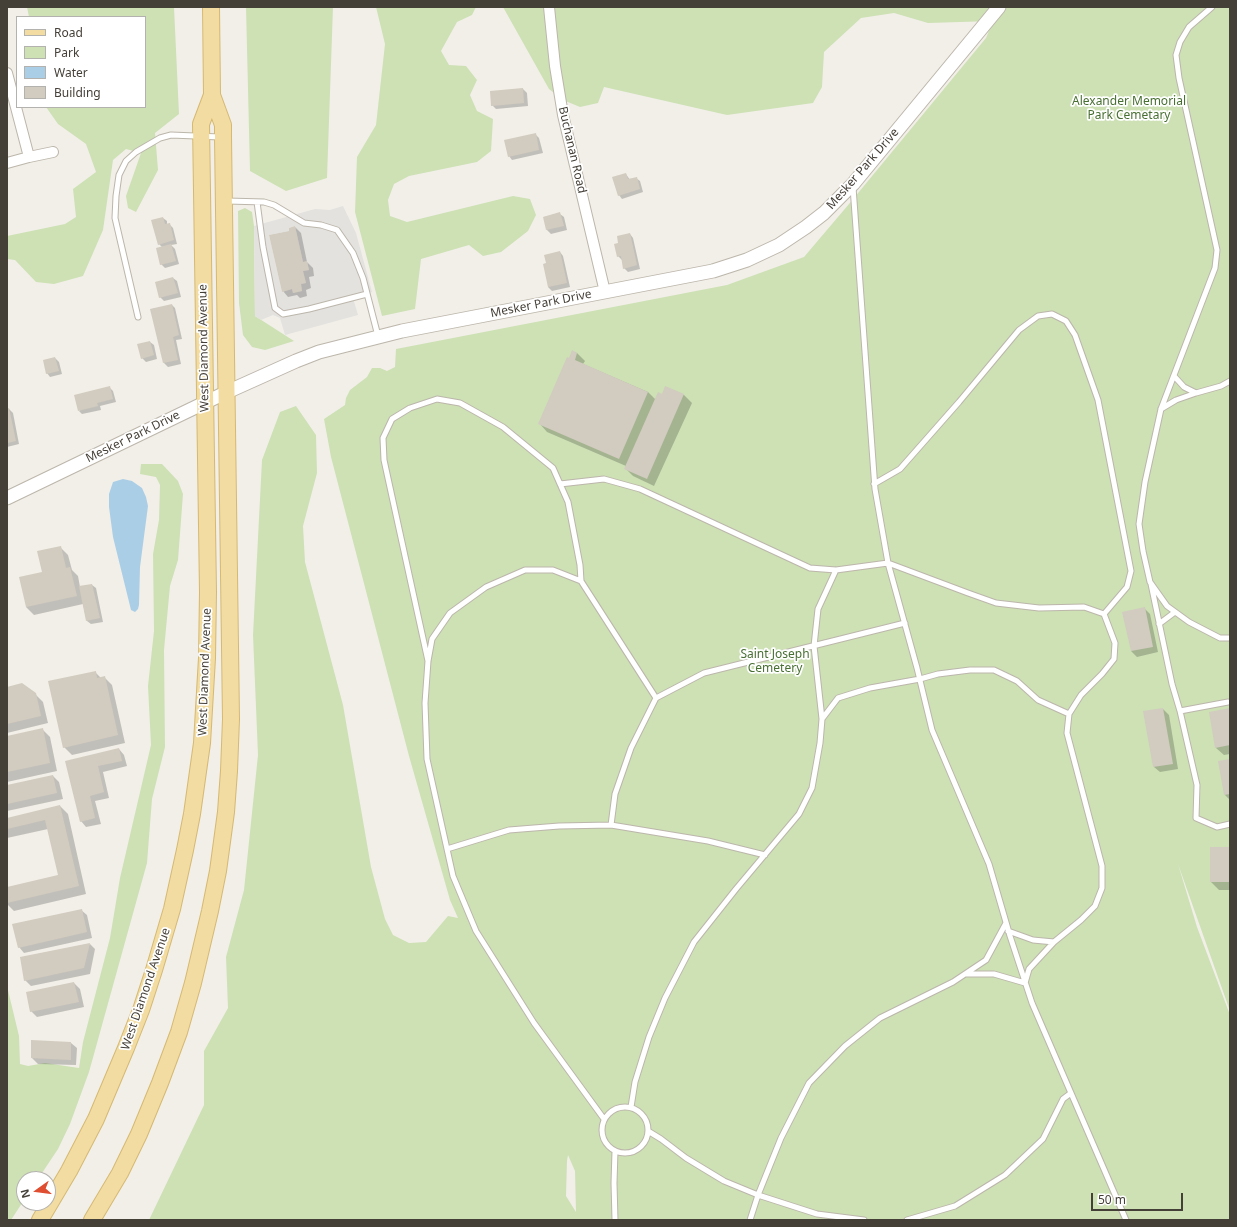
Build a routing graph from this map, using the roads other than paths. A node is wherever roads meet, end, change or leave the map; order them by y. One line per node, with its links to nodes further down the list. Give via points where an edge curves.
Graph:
1 (210, 7): 6 (main road, West Diamond Avenue)
2 (549, 7): 17 (street, Buchanan Road, via 563,115)
3 (999, 7): 14 (street, Mesker Park Drive)
4 (1212, 7): 21 (lane, via 1189,27 1176,55 1217,250 1215,268)
5 (7, 73): 7 (street)
6 (212, 95): 9 (main road, West Diamond Avenue); 10 (main road, West Diamond Avenue, via 223,125)
7 (16, 107)
8 (16, 108): 12 (street)
9 (195, 136): 10 (lane); 19 (lane, via 171,135 154,141 126,161 119,175 115,218); 25 (main road, West Diamond Avenue)
10 (223, 137): 15 (main road, West Diamond Avenue)
11 (53, 152): 12 (street)
12 (29, 157): 13 (street)
13 (7, 162)
14 (853, 184): 17 (street, Mesker Park Drive, via 806,227 759,255 713,271); 28 (lane)
15 (224, 201): 16 (lane); 23 (main road, West Diamond Avenue)
16 (257, 202): 18 (lane, via 274,206 304,224 321,225 337,230 353,253); 18 (lane, via 275,308 283,314)
17 (605, 292): 20 (street, Mesker Park Drive)
18 (367, 294): 20 (lane)
19 (138, 317)
20 (378, 337): 23 (street, Mesker Park Drive, via 319,352)
21 (1174, 376): 24 (lane, via 1184,387); 26 (lane)
22 (1230, 381): 24 (lane)
23 (227, 392): 25 (street, Mesker Park Drive); 61 (main road, West Diamond Avenue, via 231,719 223,834 207,926 179,1032 139,1134)
24 (1196, 393): 26 (lane)
25 (204, 403): 29 (street, Mesker Park Drive); 63 (main road, West Diamond Avenue, via 207,658 202,743 185,850 172,909 154,970 126,1048 92,1126 69,1172)
26 (1161, 409): 33 (lane, via 1139,524)
27 (560, 484): 31 (lane, via 604,479 640,489 810,568); 32 (lane, via 568,502); 40 (lane, via 553,468 503,427 460,403 436,399 410,408 392,418 382,438 384,460)
28 (874, 484): 30 (lane); 35 (lane, via 900,469 1020,330 1038,316 1052,314 1066,321 1075,335 1098,400 1131,571 1127,587)
29 (7, 498)
30 (888, 563): 31 (lane); 35 (lane, via 996,602 1039,608 1084,608); 36 (lane)
31 (836, 570): 39 (lane, via 818,609)
32 (581, 581): 40 (lane, via 553,570 524,570 486,587 450,613 432,639); 42 (lane)
33 (1150, 582): 34 (lane, via 1167,606); 37 (lane)
34 (1175, 612): 37 (lane); 38 (lane, via 1220,638)
35 (1104, 614): 45 (lane, via 1115,643 1114,659 1081,695)
36 (904, 623): 39 (lane); 41 (lane)
37 (1159, 624): 44 (lane)
38 (1230, 638)
39 (814, 646): 42 (lane, via 704,674); 46 (lane)
40 (428, 661): 49 (lane, via 425,703 427,759)
41 (920, 679): 45 (lane, via 970,670 994,670 1017,681 1038,700); 46 (lane, via 870,688 838,698); 51 (lane, via 932,730 989,864)
42 (656, 698): 47 (lane, via 631,748 615,794)
43 (1228, 702): 44 (lane)
44 (1180, 710): 48 (lane, via 1196,785 1196,818 1218,827)
45 (1069, 714): 53 (lane, via 1068,733 1102,866 1102,888 1095,906)
46 (822, 719): 50 (lane, via 812,788 799,814)
47 (611, 824): 49 (lane, via 509,830); 50 (lane, via 708,841)
48 (1230, 824)
49 (447, 849): 58 (lane, via 454,876 476,931 534,1023)
50 (765, 856): 57 (lane, via 694,942 665,998 649,1037 635,1082)
51 (1006, 923): 52 (lane); 54 (lane, via 986,960)
52 (1008, 931): 53 (lane, via 1033,940); 55 (lane)
53 (1054, 942): 55 (lane, via 1030,969)
54 (966, 974): 55 (lane, via 994,974); 62 (lane, via 880,1018 844,1046 809,1084 781,1138)
55 (1025, 983): 56 (lane)
56 (1071, 1093): 69 (lane, via 1063,1099 1043,1139 1005,1175 955,1206); 70 (lane)
57 (631, 1107): 58 (lane, via 616,1108); 59 (lane, via 644,1117)
58 (604, 1119): 60 (lane, via 604,1141)
59 (648, 1132): 60 (lane, via 637,1150 630,1153); 62 (lane, via 724,1181)
60 (615, 1151): 66 (lane)
61 (120, 1173): 64 (main road, West Diamond Avenue); 65 (main road)
62 (758, 1195): 67 (lane); 68 (lane, via 817,1214)
63 (40, 1220)
64 (92, 1220)
65 (103, 1220)
66 (615, 1220)
67 (750, 1220)
68 (864, 1220)
69 (907, 1220)
70 (1126, 1220)

